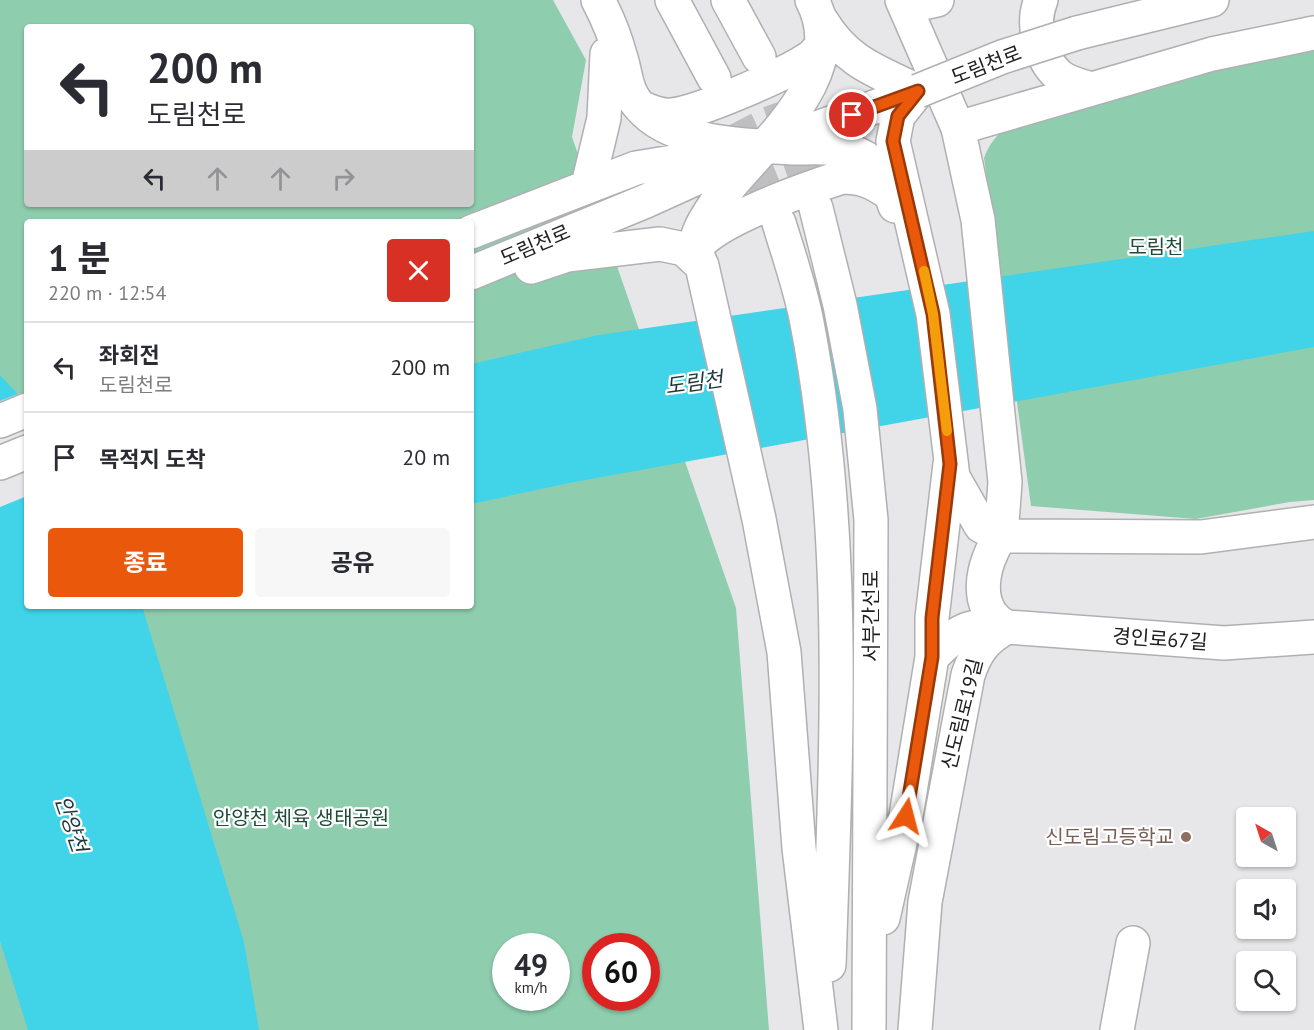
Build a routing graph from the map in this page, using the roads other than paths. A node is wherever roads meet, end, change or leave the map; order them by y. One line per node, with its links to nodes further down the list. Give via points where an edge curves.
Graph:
1 (672, 0): 10 (main road)
2 (728, 0): 9 (main road)
3 (1041, 0): 11 (main road, via 1037,35 1044,55 1057,74)
4 (1212, 0): 12 (main road, 도림천로, bridge, via 1077,33 1002,57)
5 (915, 2): 14 (main road)
6 (602, 8): 13 (main road, via 621,55 627,90); 16 (main road, via 604,118)
7 (819, 21): 12 (main road, via 849,56); 13 (main road, via 816,53 801,63 674,115 657,114); 15 (main road, via 820,62)
8 (1314, 33): 11 (main road, via 1212,54)
9 (759, 57)
10 (714, 78)
11 (1088, 88): 14 (main road)
12 (918, 91): 15 (main road, 도림천로); 20 (main road, via 898,116 893,141)
13 (636, 103): 15 (main road, via 656,121 684,134)
14 (958, 128): 31 (main road, via 978,220 1005,482)
15 (765, 147): 16 (main road, 도림천로, via 636,168); 17 (main road, via 839,149 856,154 879,170); 22 (main road, via 734,180 703,223); 23 (main road, 도림천로)
16 (588, 185): 21 (main road, 도림천로)
17 (891, 194): 20 (main road, via 898,213); 22 (main road, via 874,182 842,177 721,226 702,239)
18 (816, 208): 36 (main road, 서부간선로, via 860,410 871,520)
19 (779, 223): 38 (main road, 서부간선로, via 807,321 824,425 832,520 837,695)
20 (916, 229): 29 (main road, via 933,314)
21 (474, 231)
22 (699, 257): 24 (main road, via 660,244 567,255); 37 (main road, via 759,519 784,652 799,848)
23 (474, 272)
24 (474, 281)
25 (24, 411): 26 (main road)
26 (0, 421)
27 (24, 453): 28 (main road)
28 (0, 463)
29 (950, 464): 31 (main road, via 960,493 975,518 987,530); 34 (main road, via 932,618)
30 (1314, 522): 31 (main road, via 1201,537)
31 (1001, 536): 32 (main road, via 986,565 983,596 990,613)
32 (1007, 627): 33 (main road, 경인로67길, via 1224,643); 34 (main road, 경인로67길, via 968,627 954,634); 40 (main road, 신도림로19길, via 983,643 968,675 925,902)
33 (1314, 637)
34 (932, 657): 36 (main road, via 906,816)
35 (1133, 943): 41 (main road)
36 (870, 979): 39 (main road, 서부간선로)
37 (821, 1030)
38 (828, 1030)
39 (869, 1030)
40 (915, 1030)
41 (1117, 1030)

